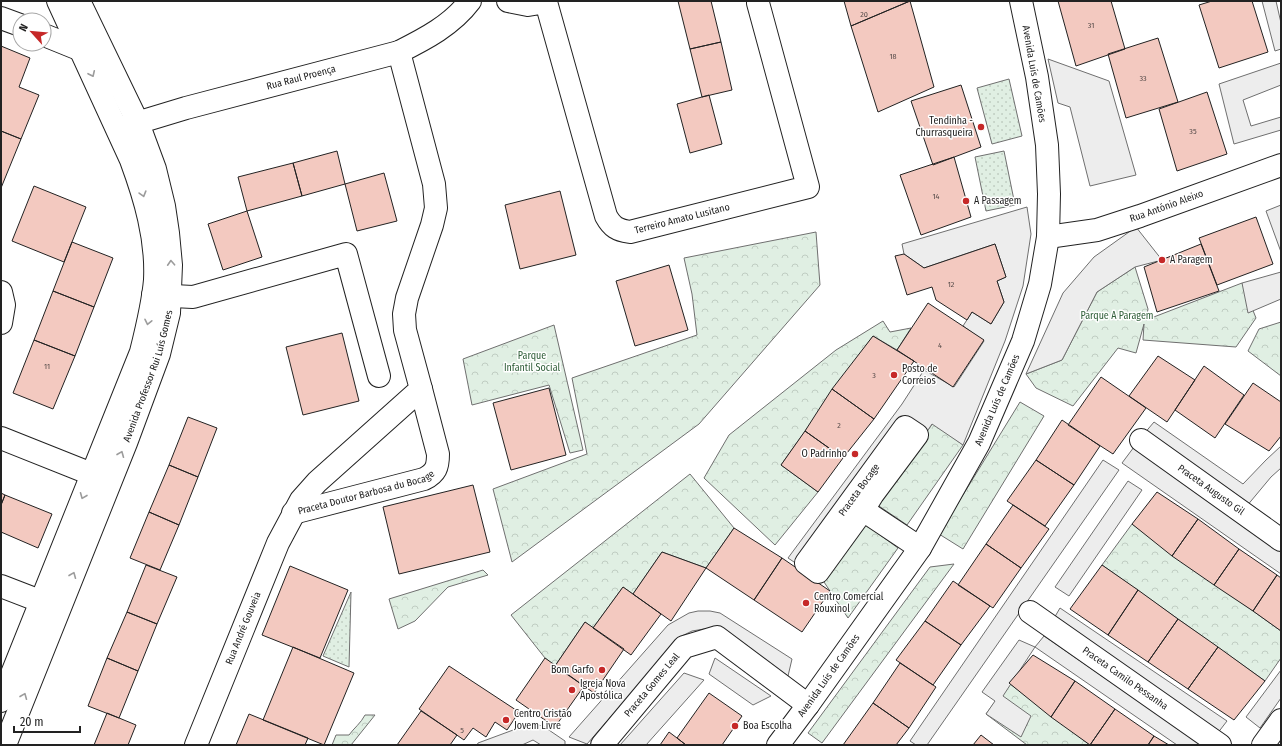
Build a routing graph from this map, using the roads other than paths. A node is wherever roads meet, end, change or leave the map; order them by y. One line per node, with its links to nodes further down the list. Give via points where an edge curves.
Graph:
1 (58, 1): 10 (street, Avenida Professor Rui Luís Gomes)
2 (79, 1): 12 (street, Avenida Professor Rui Luís Gomes)
3 (470, 1): 11 (street, Rua Raul Proença, via 448,24)
4 (508, 1): 6 (street, Terreiro Amato Lusitano, via 528,5 546,2 606,216 615,228 630,232 808,187)
5 (1021, 1): 14 (street, Avenida Luís de Camões, via 1037,77 1047,145)
6 (758, 3)
7 (1, 18): 8 (street)
8 (12, 22)
9 (52, 38): 10 (street)
10 (81, 50): 12 (street, Avenida Professor Rui Luís Gomes, one-way to 12)
11 (399, 52): 12 (street, Rua Raul Proença); 19 (street, Praceta Doutor Barbosa du Bocage, via 434,184 436,208 404,314 405,330)
12 (127, 126): 16 (street, Avenida Professor Rui Luís Gomes, via 155,169 164,206 171,265)
13 (1281, 165): 14 (street, Rua António Aleixo, via 1097,230)
14 (1048, 237): 26 (street, Avenida Luís de Camões, via 1040,284 1022,341 979,443)
15 (1, 292): 17 (street, via 4,305)
16 (162, 296): 18 (street, via 193,297 346,254); 22 (street, Avenida Professor Rui Luís Gomes, via 169,313 159,354)
17 (1, 323)
18 (379, 376)
19 (421, 389): 24 (street, Praceta Doutor Barbosa du Bocage, via 317,482); 24 (street, Praceta Doutor Barbosa du Bocage, via 438,454 438,462 432,475)
20 (1, 438): 22 (street)
21 (1141, 440): 25 (street, Praceta Augusto Gil)
22 (101, 478): 28 (street, Avenida Professor Rui Luís Gomes)
23 (863, 510): 23 (street, Praceta Bocage, via 917,435 905,427 806,563 818,572); 26 (street, Praceta Bocage)
24 (293, 513): 34 (street, Rua André Gouveia)
25 (1281, 540)
26 (920, 548): 31 (street, Avenida Luís de Camões)
27 (1, 586): 28 (street)
28 (50, 605): 30 (street, Avenida Professor Rui Luís Gomes); 33 (street, Avenida Professor Rui Luís Gomes, one-way to 28)
29 (1030, 612): 37 (street, Praceta Camilo Pessanha)
30 (1, 701)
31 (808, 705): 35 (street, Praceta Gomes Leal, via 717,637 684,647); 36 (street, Avenida Luís de Camões)
32 (1281, 720): 38 (street)
33 (5, 738)
34 (196, 745)
35 (602, 745)
36 (778, 745)
37 (1220, 745)
38 (1263, 745)

